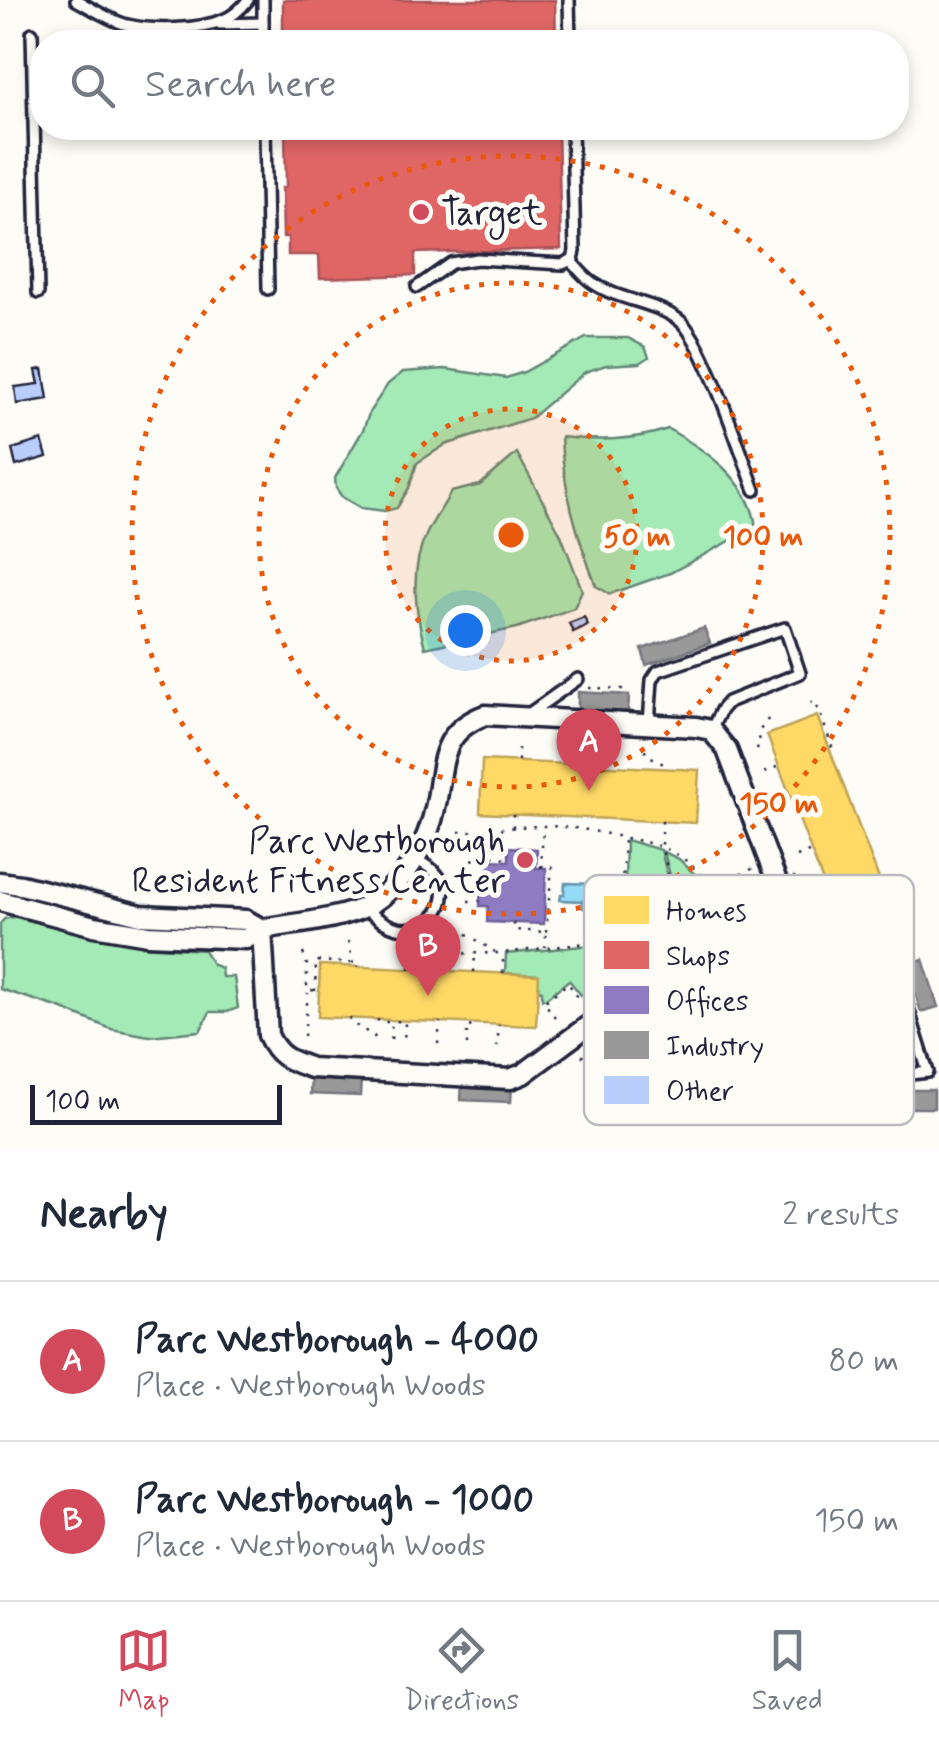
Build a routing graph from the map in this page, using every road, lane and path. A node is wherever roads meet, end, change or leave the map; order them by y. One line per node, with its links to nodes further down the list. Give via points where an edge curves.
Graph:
1 (76, 0): 6 (lane, via 128,25)
2 (248, 0): 6 (lane)
3 (263, 0): 5 (lane)
4 (569, 0): 8 (lane)
5 (263, 23): 6 (lane); 7 (lane)
6 (212, 24)
7 (263, 30)
8 (570, 30)
9 (34, 140): 15 (lane)
10 (265, 140): 14 (lane)
11 (572, 140): 12 (lane)
12 (570, 261): 13 (lane, via 451,263); 16 (lane, via 593,283 688,328)
13 (417, 287)
14 (268, 289)
15 (38, 293)
16 (755, 490)
17 (578, 679): 18 (path, via 583,688); 21 (lane)
18 (624, 689)
19 (811, 701): 26 (path)
20 (772, 714): 28 (path)
21 (524, 718): 22 (street); 44 (street, via 484,715 451,738)
22 (649, 724): 23 (street); 23 (lane, via 658,671 785,628 800,673 728,702)
23 (711, 730): 51 (street, via 727,750)
24 (518, 746): 29 (path)
25 (575, 748): 30 (path)
26 (829, 748)
27 (646, 750): 32 (path)
28 (756, 750)
29 (518, 761)
30 (574, 764)
31 (779, 766): 33 (path)
32 (665, 768)
33 (765, 772)
34 (514, 814): 37 (path)
35 (662, 821): 40 (path)
36 (543, 826): 37 (path); 39 (path); 60 (path, via 541,867 552,867)
37 (513, 828): 38 (path)
38 (459, 832)
39 (624, 837): 40 (path); 47 (path)
40 (662, 848): 48 (path); 49 (path)
41 (811, 851): 42 (path)
42 (798, 857)
43 (509, 858): 45 (path, via 480,856)
44 (416, 859): 56 (street); 56 (lane, via 442,884 434,918 400,929)
45 (464, 865)
46 (760, 865): 50 (path)
47 (623, 875)
48 (669, 875)
49 (699, 875)
50 (738, 875)
51 (774, 875)
52 (0, 882): 59 (street, via 141,915 246,920)
53 (0, 901): 59 (street, via 148,935 246,939)
54 (468, 901): 55 (path)
55 (480, 901)
56 (364, 908): 59 (street)
57 (514, 923): 60 (path, via 514,930)
58 (458, 928): 65 (path)
59 (262, 929): 87 (street, via 268,1035 274,1049 311,1068 510,1079)
60 (546, 932): 63 (path)
61 (348, 941): 70 (path)
62 (584, 943): 63 (path)
63 (544, 948): 66 (path)
64 (303, 952): 75 (path)
65 (496, 953): 66 (path); 69 (path)
66 (504, 953): 74 (path)
67 (422, 954): 68 (path)
68 (458, 954): 69 (path); 72 (path, via 457,966)
69 (476, 954): 73 (path)
70 (352, 963): 71 (path); 75 (path, via 316,962 317,991)
71 (358, 967)
72 (410, 969)
73 (474, 972)
74 (503, 973)
75 (308, 990): 88 (path)
76 (579, 999): 78 (path, via 568,983)
77 (538, 1001): 78 (path)
78 (544, 1002): 79 (path)
79 (555, 1017)
80 (350, 1018): 89 (path)
81 (378, 1020): 90 (path, via 392,1022)
82 (398, 1020): 91 (path)
83 (440, 1022): 92 (path)
84 (474, 1024): 93 (path, via 467,1026)
85 (499, 1025): 94 (path)
86 (914, 1027): 97 (lane, via 928,1072)
87 (584, 1029)
88 (304, 1036)
89 (376, 1042)
90 (391, 1042)
91 (404, 1043)
92 (438, 1044)
93 (466, 1045)
94 (497, 1047)
95 (578, 1048): 96 (path)
96 (584, 1057)
97 (914, 1074)

